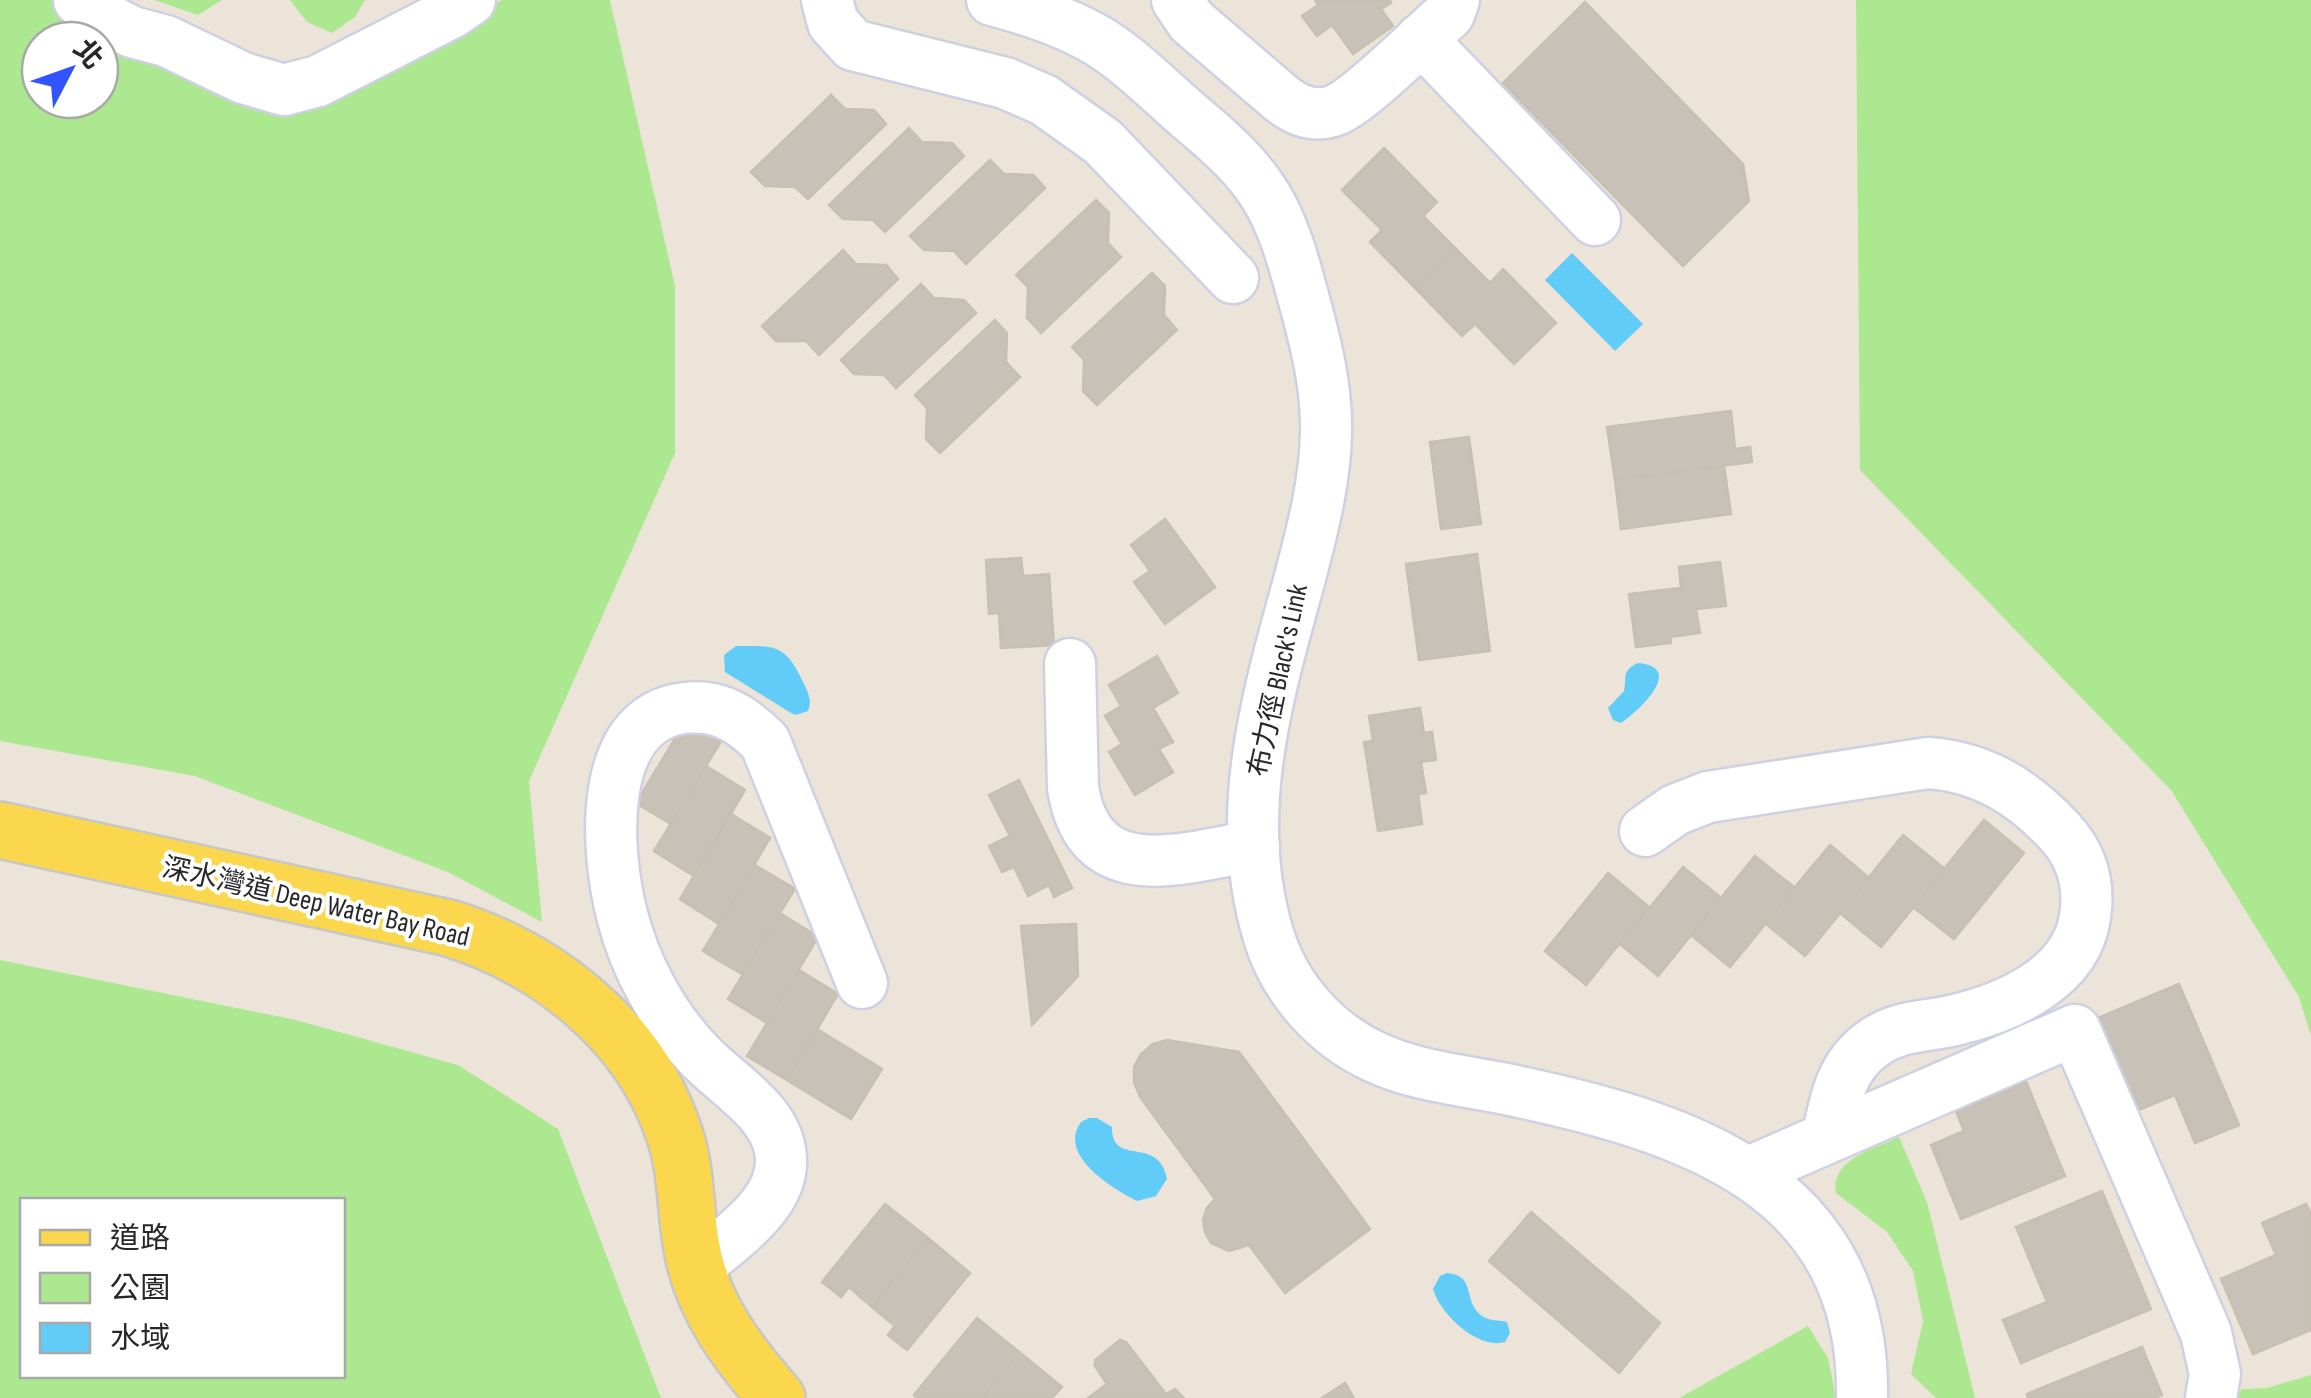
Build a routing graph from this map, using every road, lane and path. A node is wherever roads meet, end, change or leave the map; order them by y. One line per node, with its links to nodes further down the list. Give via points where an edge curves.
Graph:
1 (79, 0): 2 (street, via 132,32 284,90 318,81)
2 (470, 0)
3 (827, 0): 9 (street, via 834,23 854,45 1005,83 1080,122)
4 (1178, 0): 7 (street, via 1204,33 1308,113 1346,104)
5 (1454, 0): 7 (street, via 1449,14)
6 (1020, 4): 13 (street, 布力徑 Black's Link, via 1104,45 1245,165 1288,242 1316,344 1326,434 1323,478 1259,736)
7 (1421, 39): 8 (street)
8 (1595, 220)
9 (1233, 278)
10 (1070, 664): 13 (street, via 1073,788 1080,817 1097,842 1134,862)
11 (0, 830): 17 (main road, 深水灣道 Deep Water Bay Road, via 449,928 532,964 609,1025 659,1094 676,1139)
12 (1645, 831): 15 (street, via 1708,797 1928,763 1956,765 2002,784 2052,823 2079,860 2088,904 2063,966 1990,1010 1876,1041 1846,1071)
13 (1254, 846): 16 (street, 布力徑 Black's Link, via 1263,916 1282,970 1343,1039 1403,1069 1655,1130)
14 (862, 983): 17 (street, via 765,742 726,712 701,706 653,719 634,736 616,775 611,822 622,915 650,988 672,1022 766,1118 781,1153 768,1203)
15 (1828, 1135): 16 (street); 20 (street, via 2074,1030 2206,1333 2216,1374)
16 (1749, 1172): 19 (street, 布力徑 Black's Link, via 1791,1206 1836,1270 1859,1336)
17 (696, 1268): 18 (main road, 深水灣道 Deep Water Bay Road, via 719,1321)
18 (777, 1398)
19 (1862, 1398)
20 (2211, 1398)

